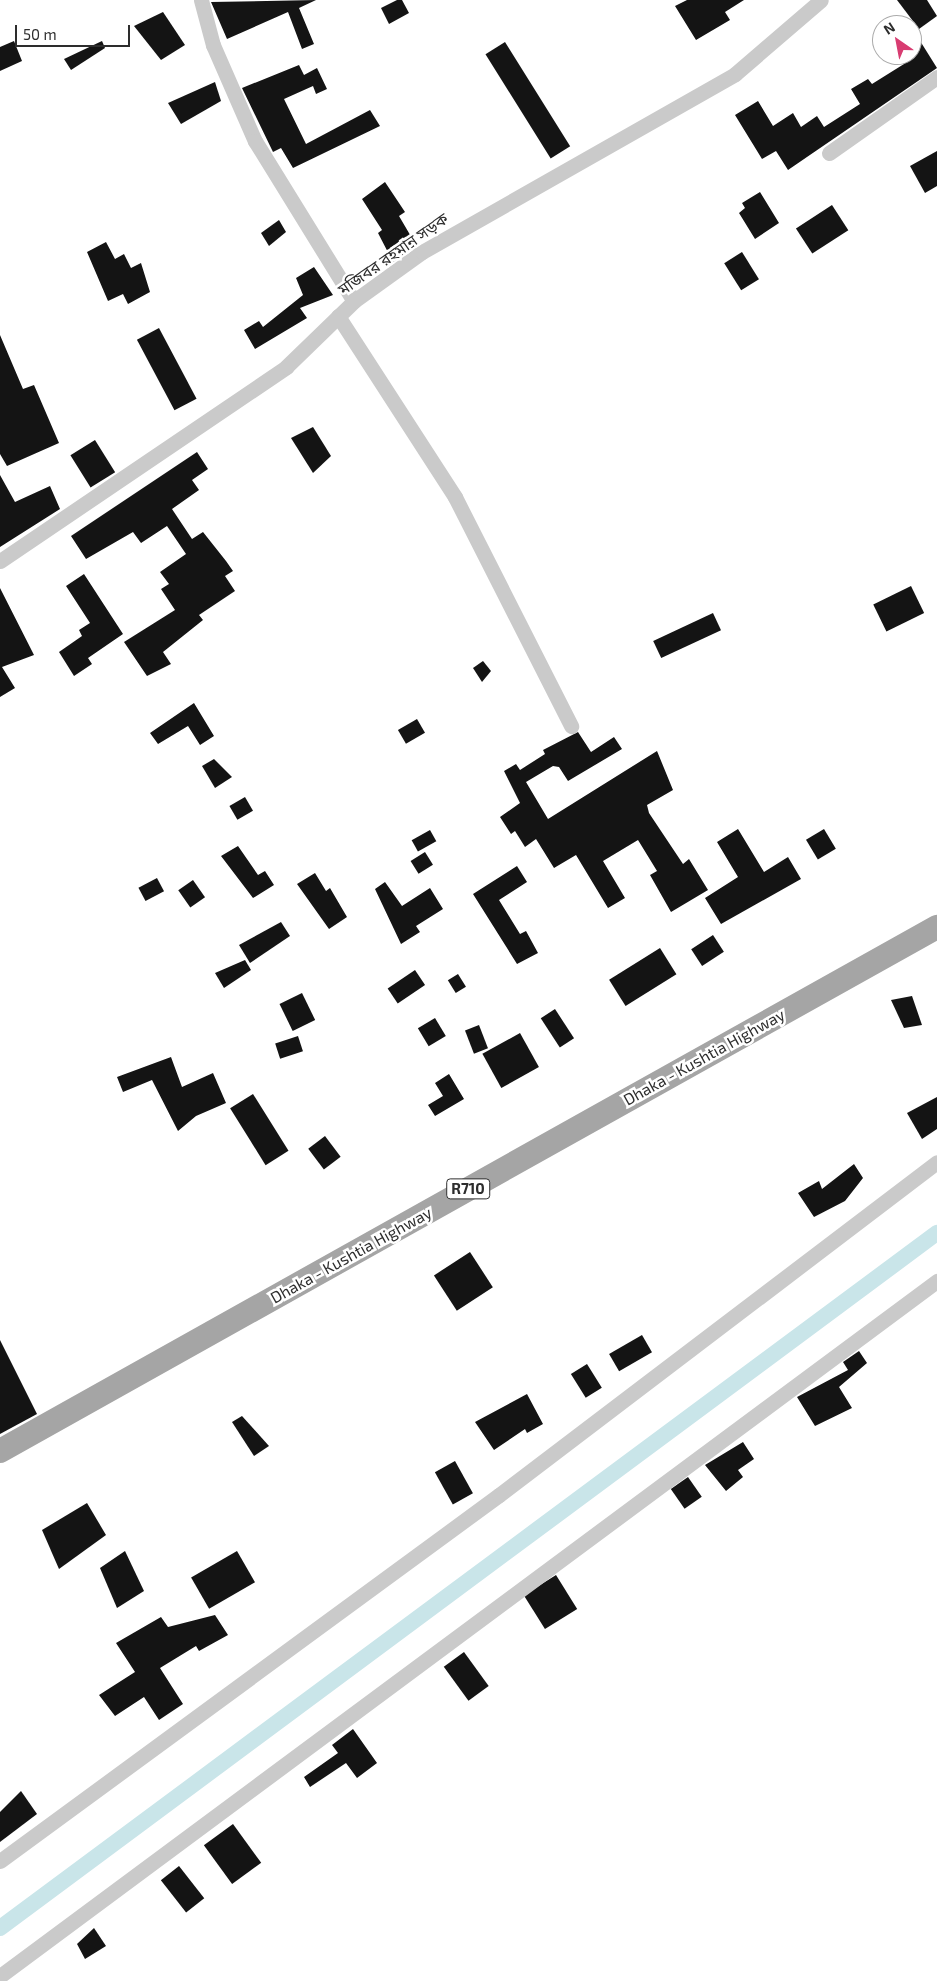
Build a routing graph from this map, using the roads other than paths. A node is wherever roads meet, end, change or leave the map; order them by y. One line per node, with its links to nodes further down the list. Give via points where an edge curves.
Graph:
1 (201, 0): 5 (street, via 213,45 255,141)
2 (821, 0): 5 (street, মজিবর রহমান সড়ক, via 735,74 460,227)
3 (937, 77): 4 (street)
4 (829, 153)
5 (354, 301): 6 (street, মজিবর রহমান সড়ক)
6 (338, 316): 7 (street, মজিবর রহমান সড়ক, via 257,388); 8 (street, via 455,497)
7 (0, 561)
8 (571, 726)
9 (937, 927): 12 (main road, Dhaka - Kushtia Highway / R710)
10 (937, 1162): 13 (street, via 499,1495)
11 (937, 1281): 14 (street)
12 (0, 1451)
13 (0, 1861)
14 (0, 1976)

